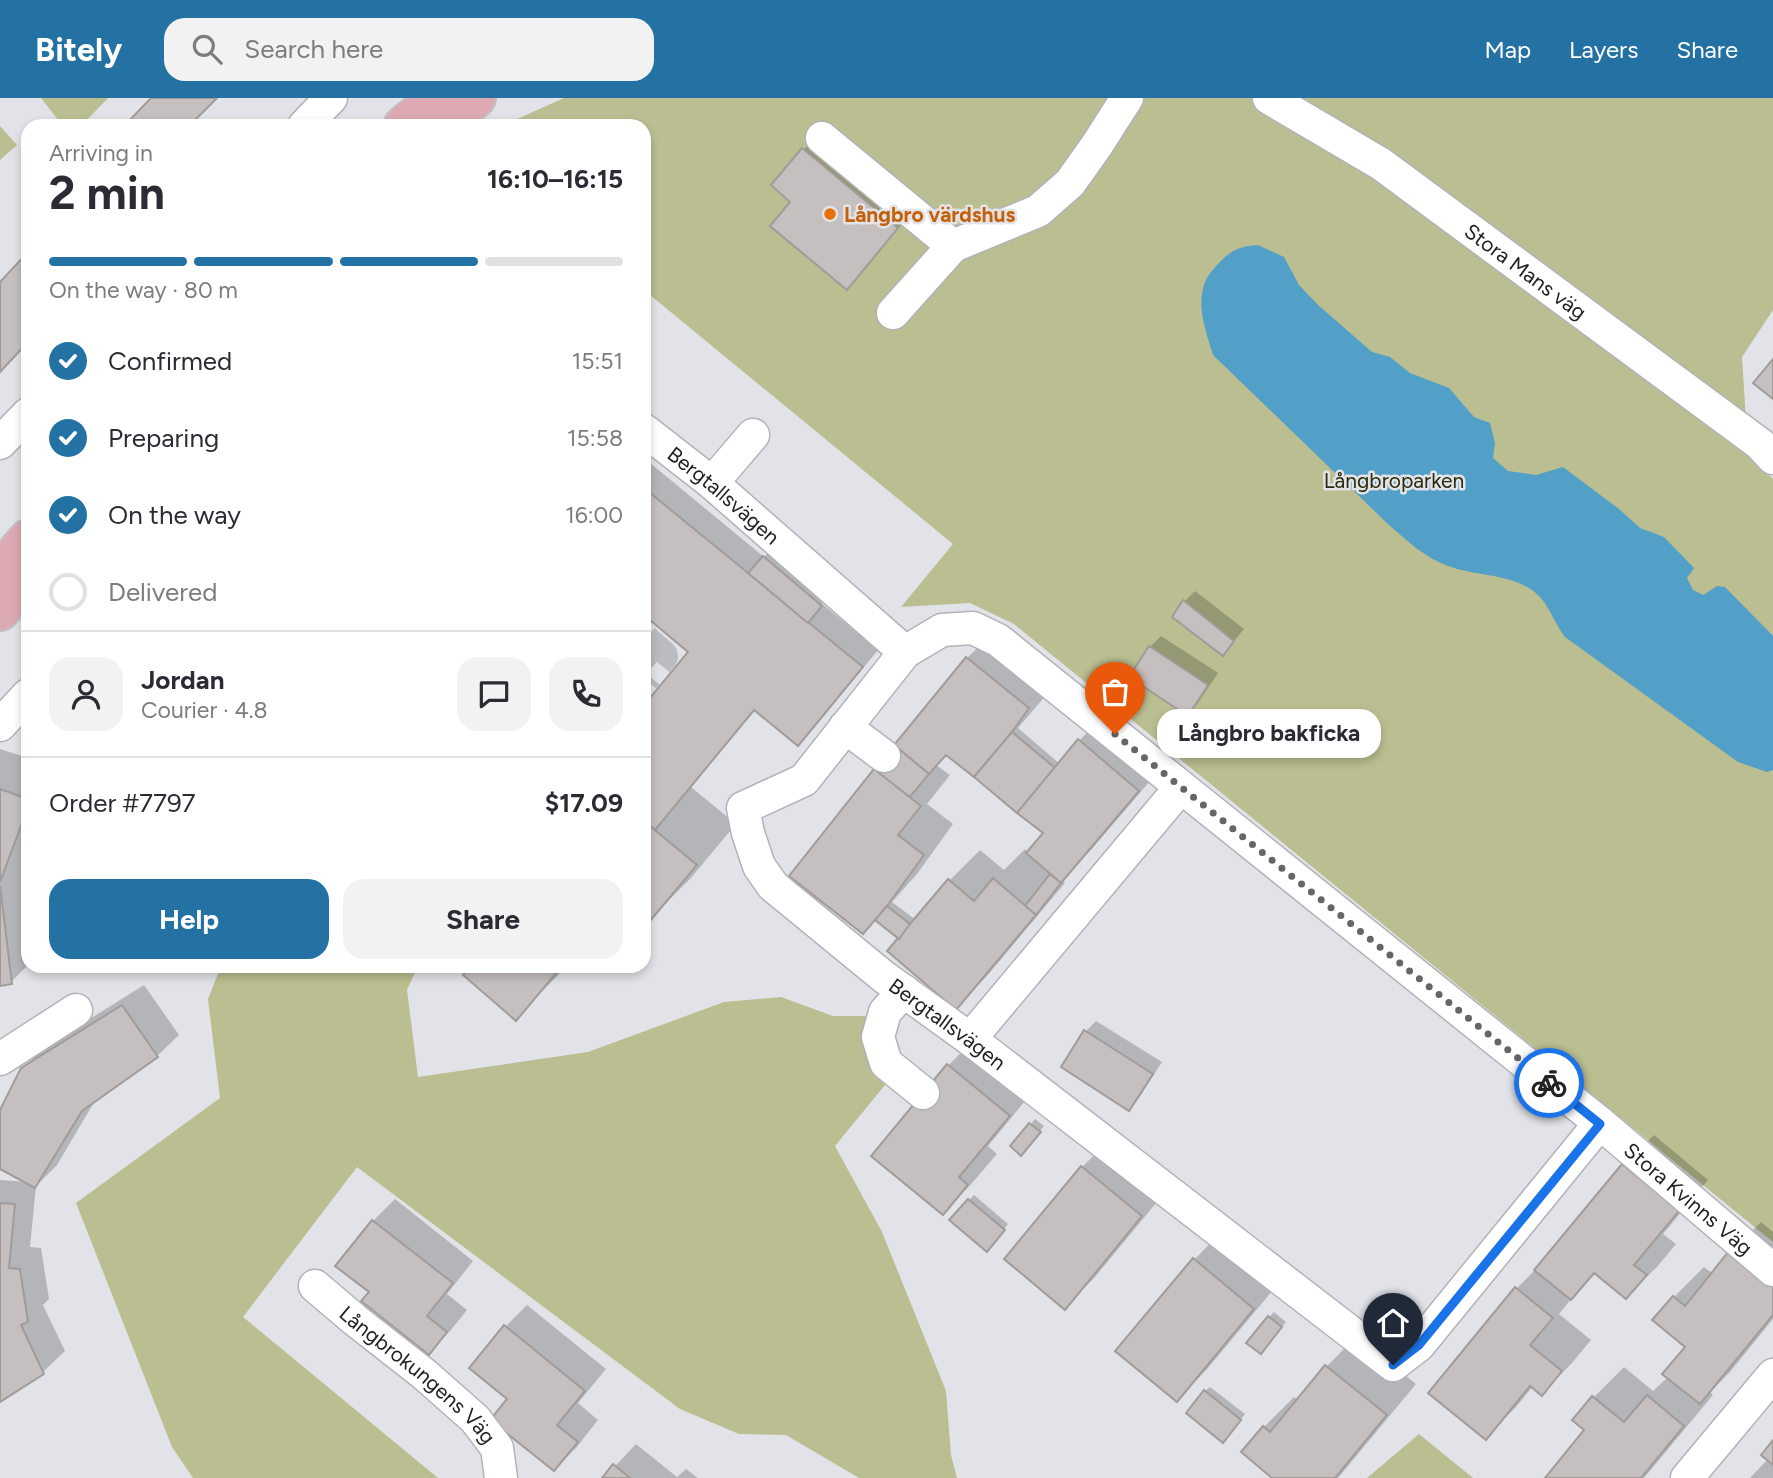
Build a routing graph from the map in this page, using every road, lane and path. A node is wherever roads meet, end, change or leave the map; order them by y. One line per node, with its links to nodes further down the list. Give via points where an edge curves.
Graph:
1 (331, 98): 6 (street)
2 (437, 98): 7 (main road)
3 (476, 98): 8 (main road)
4 (1127, 98): 10 (street, via 1070,183 1038,211)
5 (1269, 98): 16 (street, Stora Mans väg, via 1381,164)
6 (311, 119)
7 (412, 119)
8 (451, 119)
9 (822, 138): 10 (street)
10 (953, 246): 11 (street)
11 (893, 313)
12 (21, 421): 15 (street)
13 (753, 435): 17 (street)
14 (651, 436): 17 (street, Bergtallsvägen)
15 (0, 443)
16 (1773, 457)
17 (712, 484): 22 (street, Bergtallsvägen)
18 (21, 547): 19 (main road)
19 (0, 572)
20 (21, 586): 21 (main road)
21 (0, 611)
22 (905, 652): 25 (street, Bergtallsvägen); 27 (street, Stora Kvinns Väg, via 942,630 974,628 998,640)
23 (21, 702): 24 (street)
24 (0, 725)
25 (845, 727): 26 (street); 28 (street, Bergtallsvägen, via 804,780 743,808 748,833 773,886)
26 (884, 756)
27 (1181, 787): 30 (street); 33 (street, Stora Kvinns Väg)
28 (904, 991): 30 (street, Bergtallsvägen); 32 (street, via 885,1012 878,1037 886,1063)
29 (76, 1010): 31 (street)
30 (970, 1039): 33 (street, Bergtallsvägen, via 1393,1365 1419,1345)
31 (0, 1059)
32 (923, 1093)
33 (1600, 1124): 34 (street, Stora Kvinns Väg)
34 (1773, 1269)
35 (315, 1286): 37 (street, Långbrokungens Väg, via 475,1419 497,1448)
36 (1773, 1375): 38 (street)
37 (501, 1478)
38 (1686, 1478)

